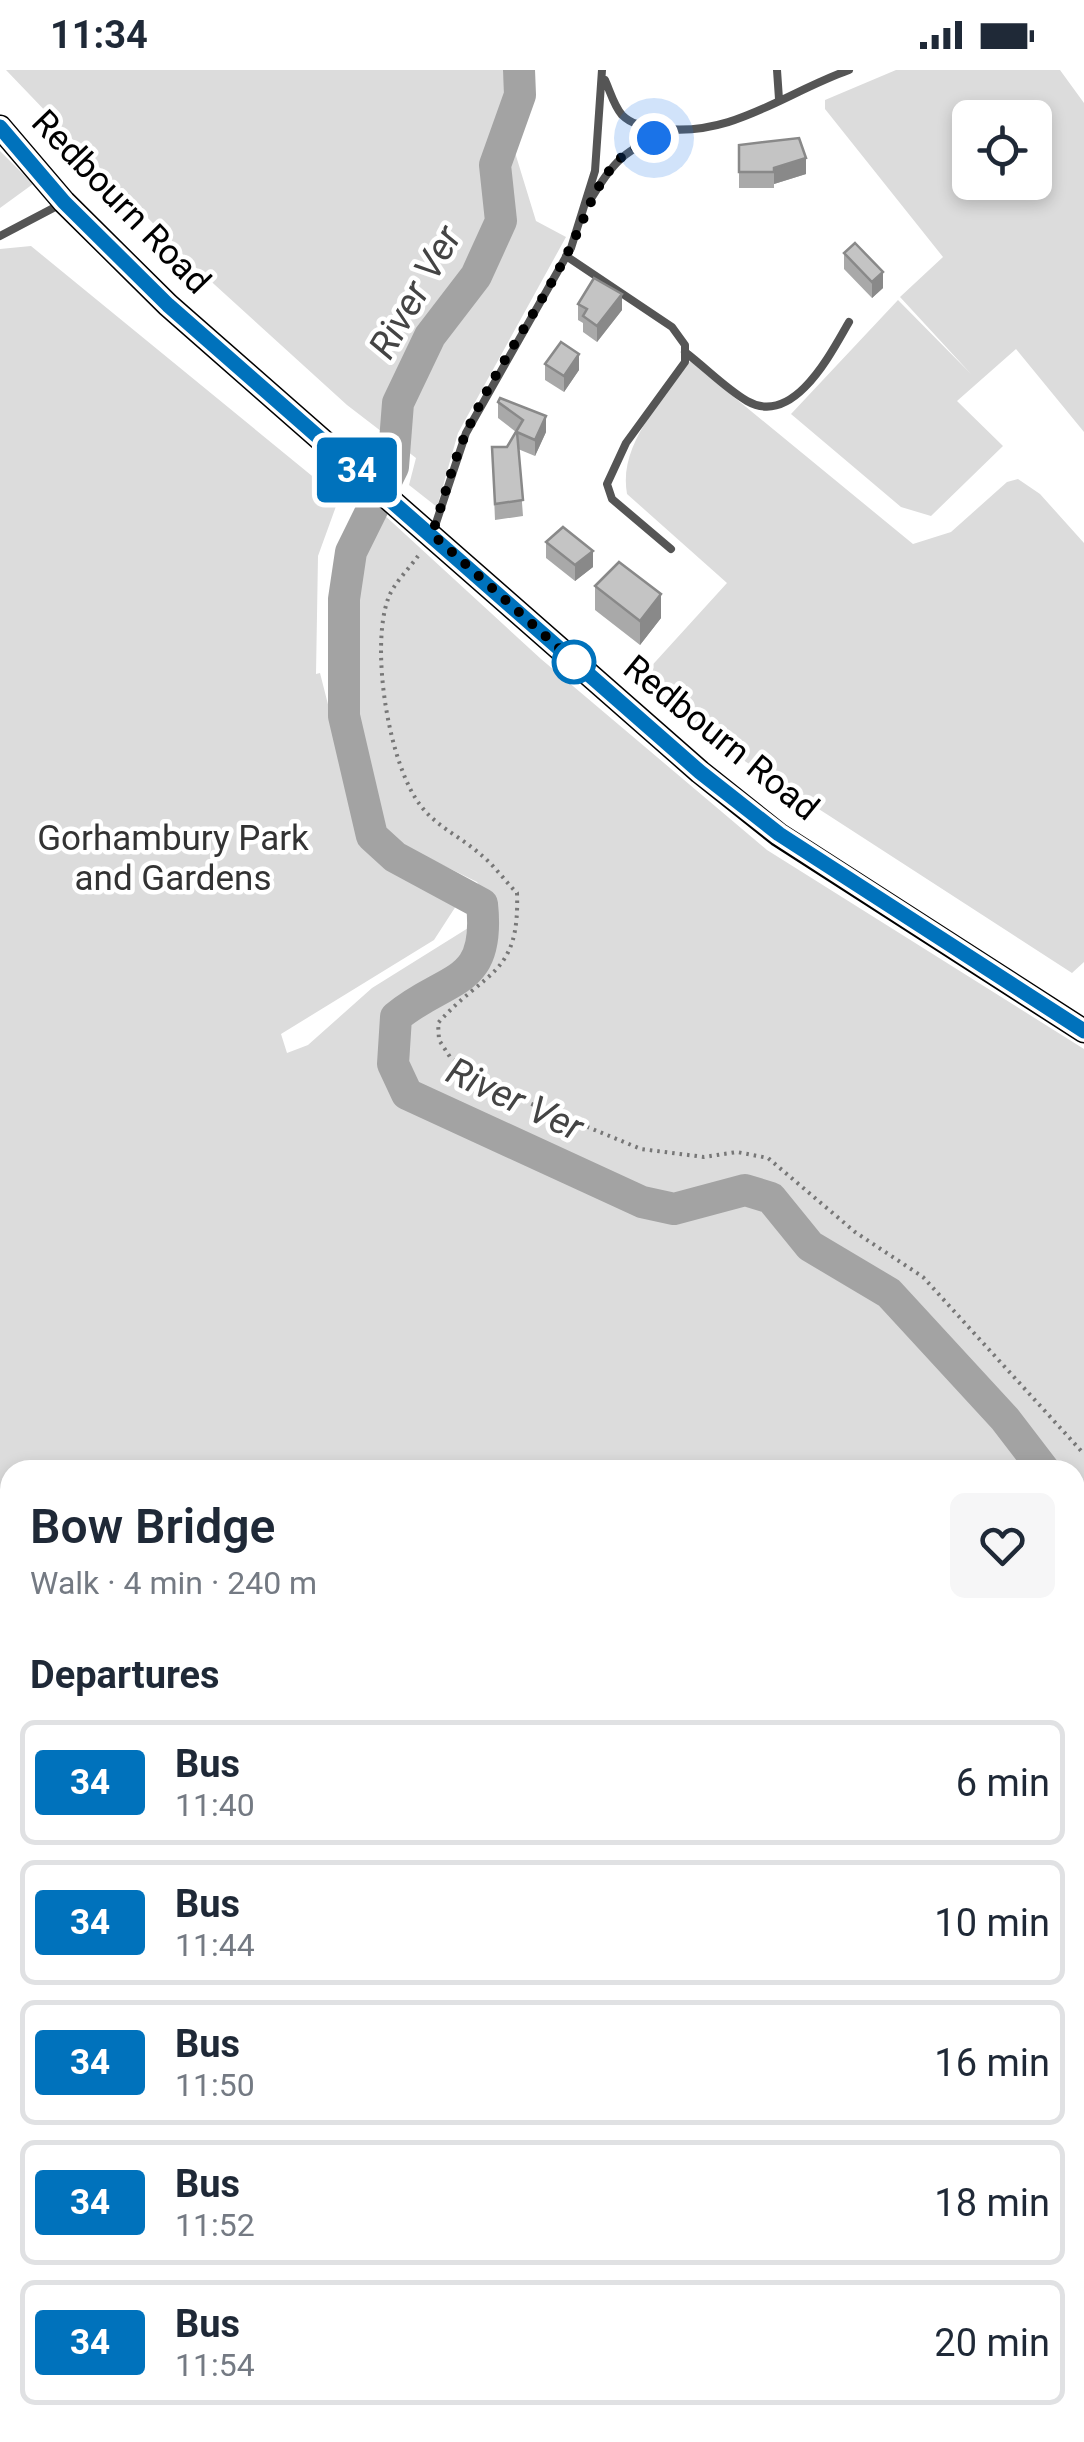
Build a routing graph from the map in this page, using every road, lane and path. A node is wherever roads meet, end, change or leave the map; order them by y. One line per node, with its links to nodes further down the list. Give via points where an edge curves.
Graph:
1 (777, 70): 4 (lane)
2 (849, 70): 4 (lane)
3 (602, 73): 6 (lane, via 620,113 636,125); 8 (lane, via 595,171)
4 (780, 99): 6 (lane, via 712,129)
5 (0, 127): 7 (main road, Redbourn Road)
6 (674, 130): 8 (lane, via 633,146 612,165)
7 (64, 202): 9 (lane); 13 (main road, Redbourn Road, via 168,305 398,505)
8 (584, 210): 10 (lane)
9 (0, 236)
10 (566, 256): 12 (lane, via 672,327); 13 (lane, via 466,433)
11 (849, 322): 12 (lane, via 812,383 770,405 749,402)
12 (685, 352): 14 (lane, via 685,362 626,442 607,484 612,499)
13 (428, 542): 15 (main road, Redbourn Road, via 779,834); 16 (path, via 388,598 383,659 394,745 422,808 517,894 518,930 506,961 438,1022 450,1057 495,1088 641,1149 768,1158 855,1232 924,1277)
14 (672, 549)
15 (1084, 1031)
16 (1084, 1454)

